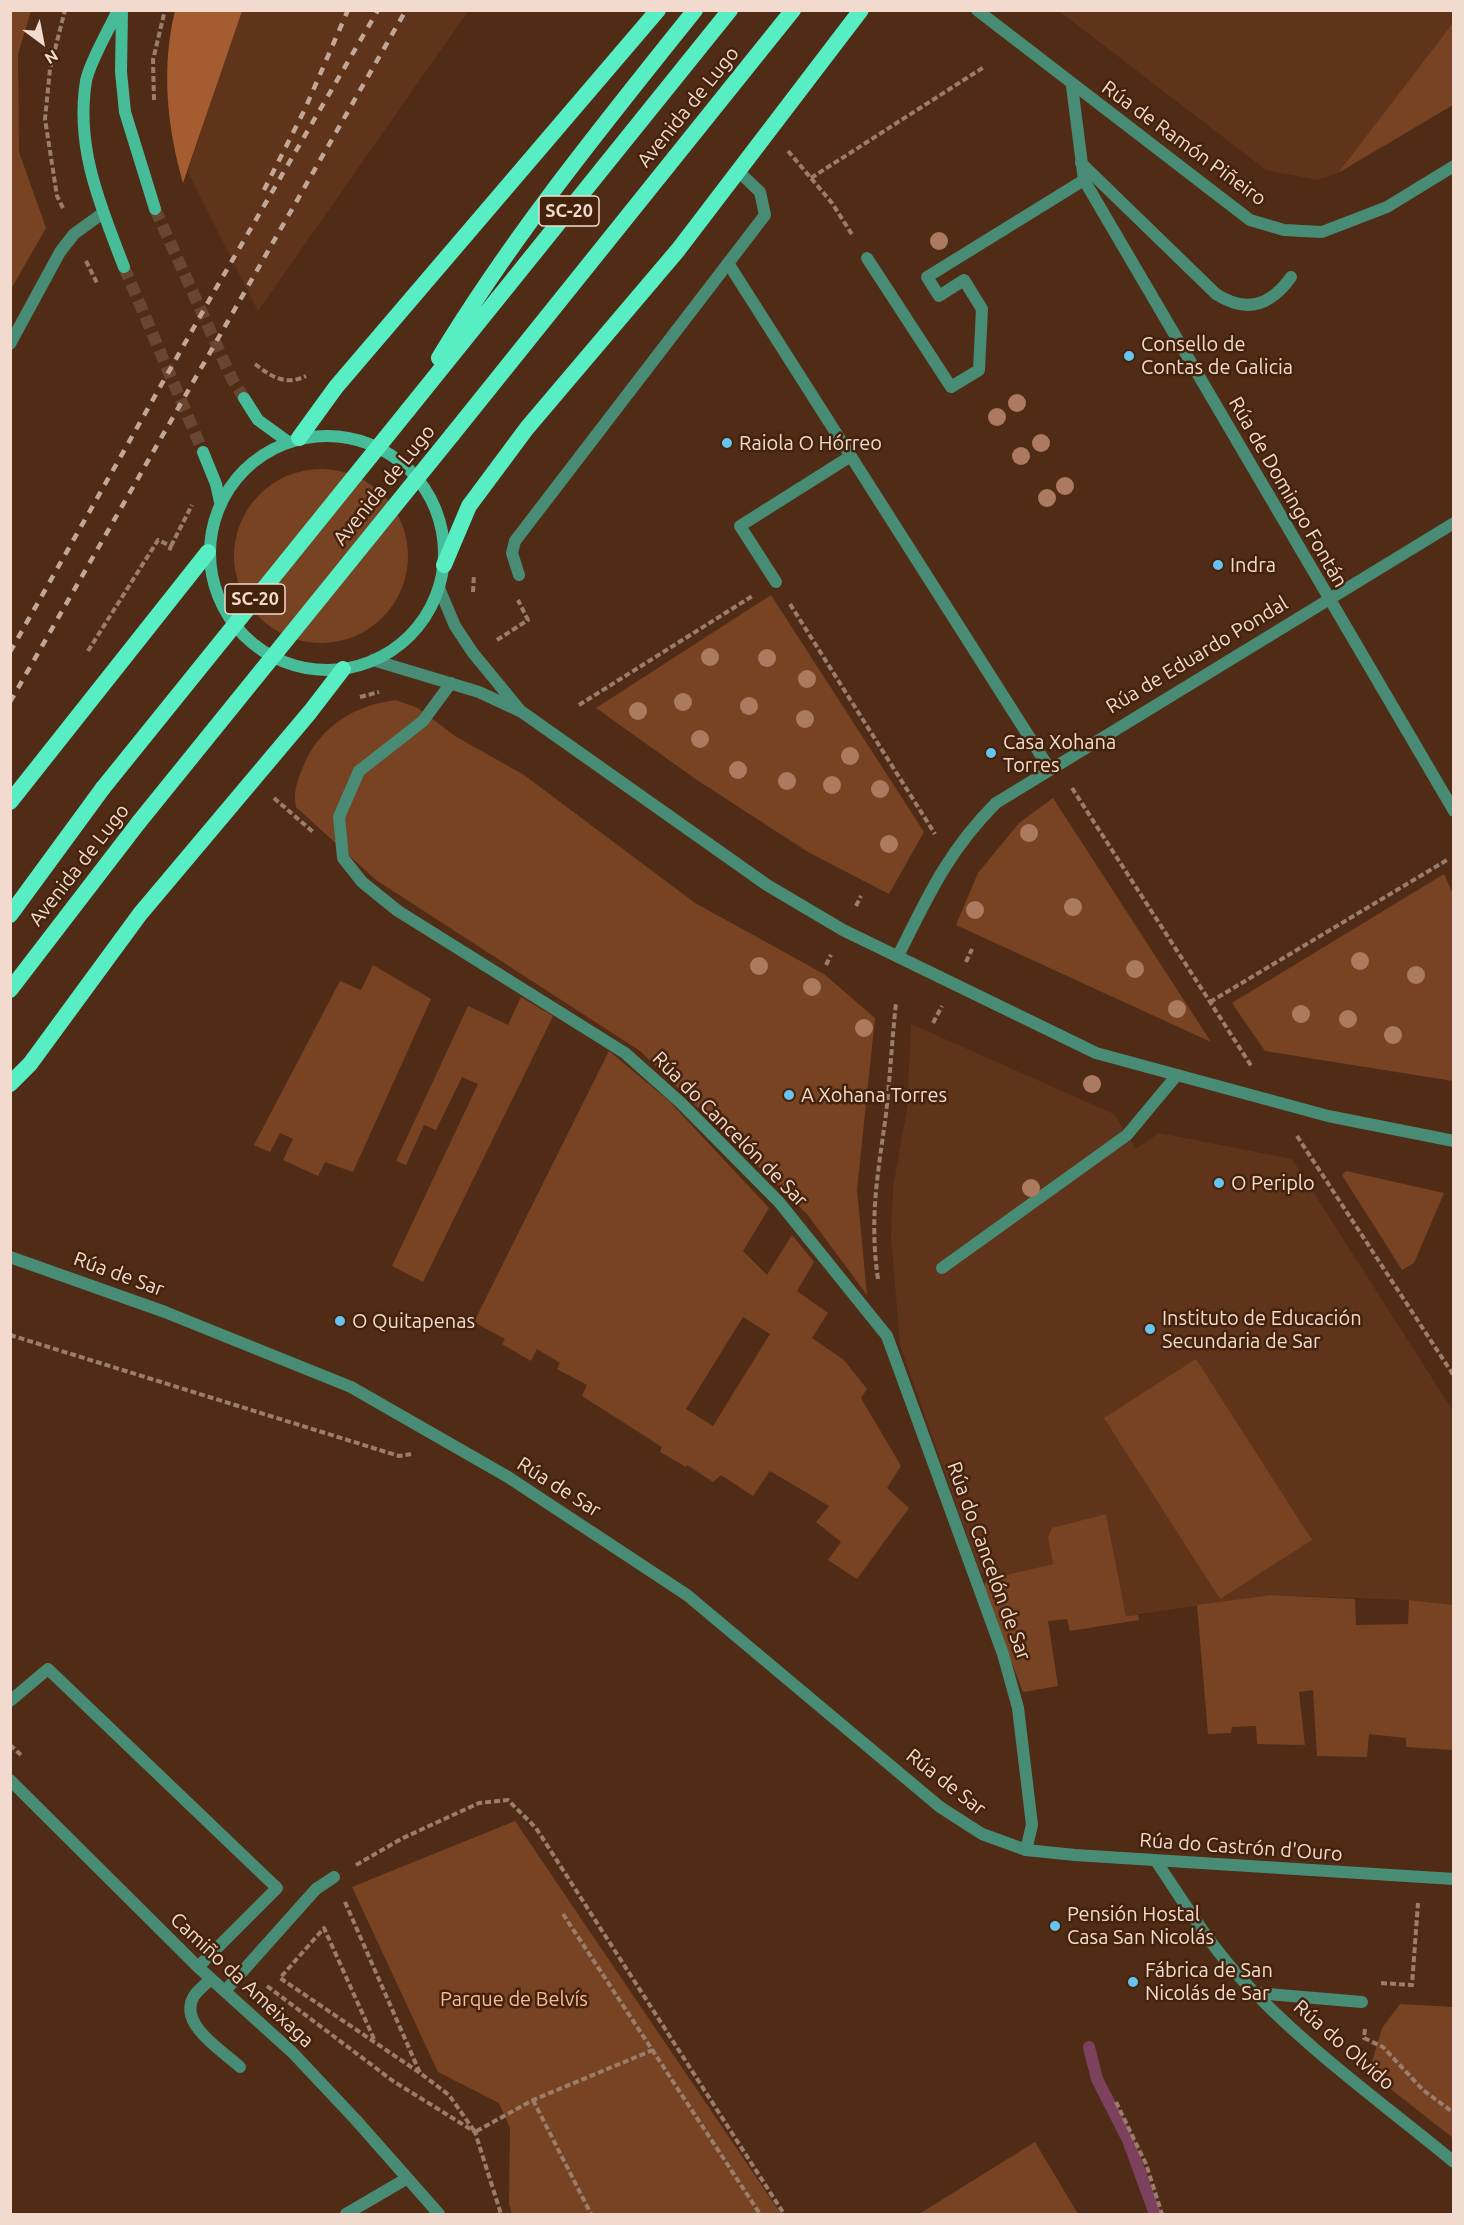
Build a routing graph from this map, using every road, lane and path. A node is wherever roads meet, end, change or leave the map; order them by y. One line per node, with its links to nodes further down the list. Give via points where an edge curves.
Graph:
1 (120, 10): 18 (main road, via 125,112); 19 (main road, via 86,80 83,142)
2 (165, 10): 11 (path, via 153,60)
3 (658, 10): 30 (highway)
4 (695, 10): 29 (highway, via 523,230)
5 (730, 10): 29 (highway, Avenida de Lugo / SC-20)
6 (793, 10): 64 (highway, Avenida de Lugo / SC-20, bridge, via 139,822)
7 (861, 10): 15 (highway)
8 (976, 10): 10 (street, Rúa de Ramón Piñeiro)
9 (984, 67): 16 (path)
10 (1072, 86): 13 (street, Rúa de Domingo Fontán); 14 (street, Rúa de Ramón Piñeiro, via 1250,220 1284,230 1322,232 1387,207)
11 (154, 111)
12 (784, 146): 16 (path)
13 (1081, 163): 17 (street, Rúa de Domingo Fontán); 24 (street, via 1226,301 1253,305 1269,300 1280,293)
14 (1454, 166)
15 (738, 171): 22 (street, via 760,192 765,215); 39 (highway, via 678,250 527,428 469,506)
16 (811, 177): 20 (path)
17 (1084, 180): 21 (street, via 927,276 939,296 964,280 982,309 979,370 951,387); 43 (street, Rúa de Domingo Fontán)
18 (155, 209)
19 (103, 213): 23 (main road); 25 (street, via 74,234 60,252)
20 (848, 228)
21 (867, 258)
22 (728, 263): 32 (street); 40 (street, via 515,541 512,553)
23 (124, 267)
24 (1291, 277)
25 (10, 344)
26 (255, 364): 27 (path, via 274,379 285,381 304,378)
27 (309, 373)
28 (244, 399): 30 (main road, via 258,420)
29 (408, 410): 60 (highway, Avenida de Lugo / SC-20, bridge, via 102,788)
30 (293, 440): 33 (main road, via 252,462); 39 (main road, via 336,435 373,444 405,464 437,509 445,545)
31 (203, 452): 33 (main road)
32 (851, 456): 41 (street, via 740,526); 52 (street)
33 (220, 502): 37 (main road)
34 (192, 506): 36 (path)
35 (1454, 523): 43 (street, Rúa de Eduardo Pondal)
36 (171, 546): 38 (path); 46 (path, via 158,540)
37 (208, 552): 48 (main road, via 210,576 223,610 248,640 265,653 303,668); 55 (highway)
38 (166, 556)
39 (444, 565): 42 (main road)
40 (519, 575)
41 (776, 582): 50 (path); 57 (path)
42 (439, 588): 47 (main road, via 427,615 408,638); 51 (street, via 455,627)
43 (1328, 598): 52 (street, Rúa de Eduardo Pondal); 56 (street, Rúa de Domingo Fontán)
44 (528, 620): 45 (path)
45 (497, 641)
46 (86, 655)
47 (373, 660): 48 (main road); 49 (street)
48 (343, 669): 71 (highway, via 140,914 30,1064)
49 (451, 683): 51 (street); 58 (street, via 423,721 359,771 339,817)
50 (579, 705)
51 (522, 712): 62 (street, via 767,885 843,930)
52 (1049, 768): 62 (street, Rúa de Eduardo Pondal, via 996,803 968,831 949,856)
53 (1067, 780): 66 (path)
54 (266, 790): 58 (path)
55 (10, 802)
56 (1454, 811)
57 (936, 836)
58 (343, 858): 82 (street, Rúa do Cancelón de Sar, via 362,882 399,912 633,1060 779,1202 887,1336 1003,1654 1018,1708 1032,1825)
59 (1446, 860): 66 (path)
60 (10, 915)
61 (833, 951): 63 (path)
62 (898, 956): 70 (street, via 1096,1053)
63 (825, 965)
64 (10, 990)
65 (943, 1002): 68 (path)
66 (1210, 1002): 69 (path)
67 (896, 1003): 76 (path, via 873,1198 874,1253)
68 (933, 1023)
69 (1256, 1073)
70 (1177, 1075): 73 (street, via 1328,1116); 75 (street, via 1127,1135)
71 (10, 1084)
72 (1297, 1136): 78 (path)
73 (1454, 1141)
74 (10, 1257): 79 (street, Rúa de Sar, via 155,1308 351,1387)
75 (942, 1268)
76 (880, 1289)
77 (10, 1335): 79 (path, via 399,1456)
78 (1454, 1376)
79 (453, 1447): 82 (street, Rúa de Sar, via 547,1502 687,1595 940,1807 982,1834)
80 (10, 1701): 88 (street, via 48,1670 277,1888)
81 (10, 1780): 88 (street, Camiño da Ameixaga)
82 (1026, 1850): 83 (street, Rúa do Castrón d'Ouro)
83 (1156, 1861): 85 (street, Rúa do Castrón d'Ouro); 92 (street, Rúa do Olvido, via 1234,1971)
84 (334, 1877): 91 (street, via 316,1889); 98 (path); 108 (path, via 403,1838 479,1803 508,1800 536,1828)
85 (1454, 1879)
86 (1418, 1902): 90 (path)
87 (563, 1914): 96 (path)
88 (198, 1967): 89 (street, Camiño da Ameixaga)
89 (211, 1979): 91 (street, Camiño da Ameixaga); 97 (street, via 194,1997 191,2017 196,2027)
90 (1412, 1984)
91 (225, 1991): 103 (street, Camiño da Ameixaga, via 300,2061)
92 (1256, 1993): 93 (street); 102 (street, Rúa do Olvido, via 1312,2046)
93 (1362, 2002)
94 (1364, 2038): 101 (path, via 1383,2047 1423,2090)
95 (374, 2039): 95 (path, via 333,1948 324,1928 280,1978); 98 (path)
96 (652, 2050): 99 (path); 107 (path)
97 (240, 2067)
98 (420, 2073): 99 (path, via 449,2095 475,2132)
99 (533, 2100): 106 (path)
100 (1116, 2102): 109 (path, via 1146,2164)
101 (1454, 2114)
102 (1454, 2162)
103 (406, 2180): 104 (street); 105 (street, Camiño da Ameixaga)
104 (346, 2214)
105 (439, 2214)
106 (591, 2214)
107 (760, 2214)
108 (784, 2214)
109 (1162, 2214)

